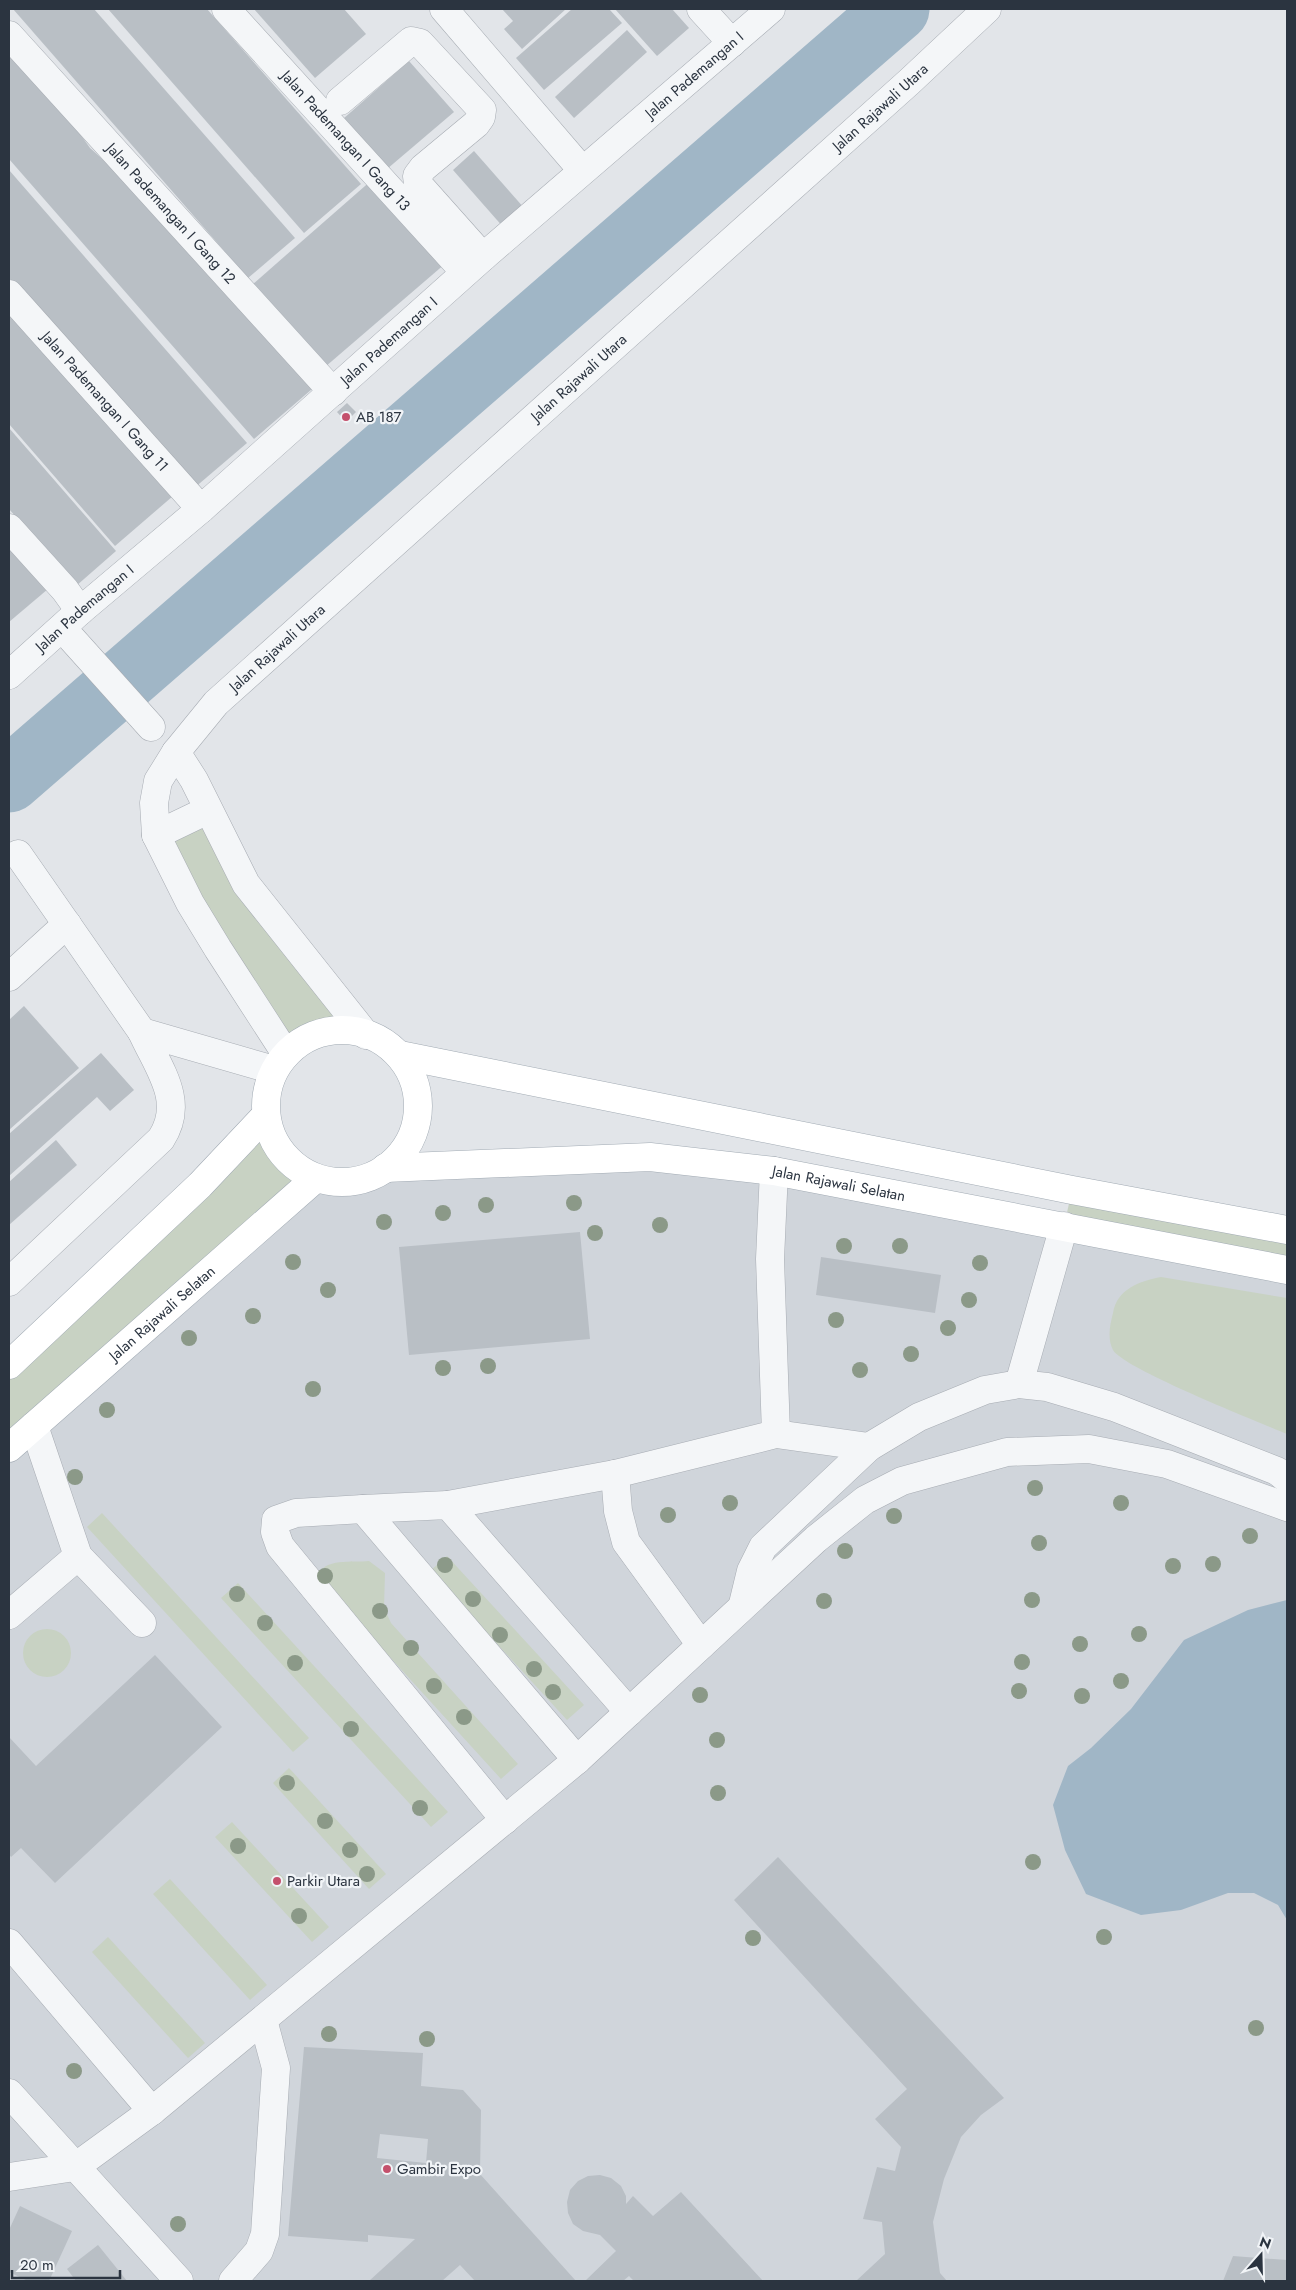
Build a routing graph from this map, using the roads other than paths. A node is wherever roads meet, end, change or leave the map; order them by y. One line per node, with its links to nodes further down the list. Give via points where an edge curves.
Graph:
1 (226, 9): 10 (street, Jalan Pademangan I Gang 13)
2 (444, 9): 9 (street)
3 (702, 9): 7 (street)
4 (771, 9): 7 (street, Jalan Pademangan I)
5 (987, 9): 19 (street, Jalan Rajawali Utara, via 216,703)
6 (9, 35): 12 (street, Jalan Pademangan I Gang 12)
7 (732, 43): 9 (street, Jalan Pademangan I)
8 (340, 101): 10 (street, via 411,41 420,44 482,110 482,117 476,124 417,176 418,184)
9 (582, 170): 10 (street, Jalan Pademangan I)
10 (474, 264): 12 (street, Jalan Pademangan I)
11 (9, 294): 13 (street, Jalan Pademangan I Gang 11)
12 (333, 392): 13 (street, Jalan Pademangan I)
13 (201, 509): 15 (street, Jalan Pademangan I)
14 (9, 528): 15 (street)
15 (80, 611): 17 (street, Jalan Pademangan I)
16 (75, 643): 18 (street)
17 (9, 675)
18 (147, 722)
19 (176, 752): 20 (street); 21 (street, Jalan Rajawali Utara, via 155,792)
20 (208, 810): 21 (street); 26 (street, via 246,884)
21 (156, 835): 28 (street, Jalan Rajawali Utara, via 190,903)
22 (18, 854): 23 (street)
23 (67, 924): 24 (street); 25 (street)
24 (9, 977)
25 (142, 1032): 28 (street); 37 (street, via 171,1095 169,1126)
26 (366, 1035): 27 (main road, via 383,1041); 28 (main road, via 341,1031 320,1034)
27 (400, 1055): 30 (main road, via 414,1076 419,1102 416,1128 404,1150); 33 (main road)
28 (280, 1062): 29 (main road, via 266,1089)
29 (265, 1116): 32 (main road, via 274,1143 292,1164); 38 (main road, via 200,1184)
30 (385, 1168): 31 (main road, Jalan Rajawali Selatan, via 650,1157); 32 (main road, via 357,1179)
31 (774, 1171): 34 (main road, Jalan Rajawali Selatan); 41 (street, via 770,1259)
32 (316, 1178): 40 (main road, Jalan Rajawali Selatan)
33 (1072, 1190): 34 (main road); 35 (main road)
34 (1064, 1226): 36 (main road, Jalan Rajawali Selatan); 39 (street)
35 (1287, 1230)
36 (1287, 1270)
37 (9, 1282)
38 (9, 1365)
39 (1019, 1384): 42 (street, via 985,1390 953,1402 919,1417); 45 (street, via 1114,1407 1277,1471)
40 (34, 1426): 43 (main road, Jalan Rajawali Selatan); 49 (street)
41 (776, 1434): 42 (street); 44 (street)
42 (869, 1447): 50 (street, via 763,1547 751,1570)
43 (9, 1448)
44 (615, 1474): 46 (street); 53 (street, via 618,1511 626,1542)
45 (1287, 1479)
46 (448, 1505): 48 (street); 54 (street)
47 (1287, 1507): 50 (street, via 1167,1464 1099,1450 1007,1452 902,1481 865,1500)
48 (363, 1509): 55 (street); 56 (street, via 296,1512 276,1520 275,1532 280,1546)
49 (78, 1556): 51 (street); 52 (street)
50 (743, 1604): 53 (street)
51 (9, 1615)
52 (142, 1623)
53 (701, 1645): 54 (street)
54 (629, 1712): 55 (street)
55 (577, 1760): 56 (street)
56 (505, 1820): 58 (street)
57 (9, 1943): 60 (street)
58 (262, 2020): 60 (street); 64 (street, via 276,2068 265,2234 259,2251)
59 (9, 2093): 61 (street)
60 (152, 2111): 61 (street)
61 (75, 2167): 62 (street); 63 (street)
62 (9, 2177)
63 (179, 2281)
64 (233, 2281)

